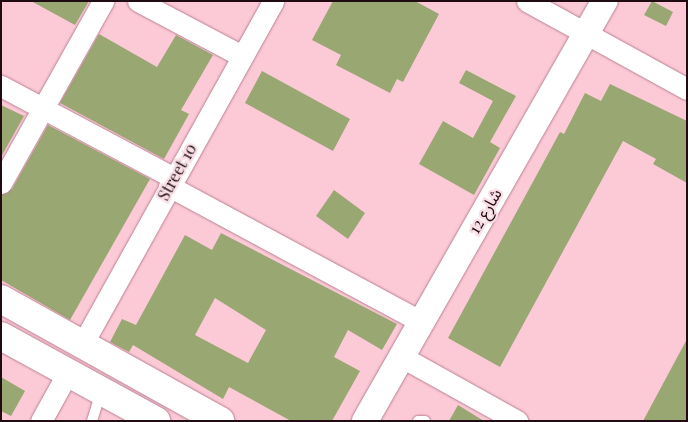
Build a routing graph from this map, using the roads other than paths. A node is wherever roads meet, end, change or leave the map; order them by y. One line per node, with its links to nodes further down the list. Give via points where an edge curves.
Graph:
1 (103, 1): 10 (street)
2 (138, 1): 7 (street)
3 (273, 1): 7 (street, Street 10)
4 (527, 1): 6 (street)
5 (605, 1): 6 (street, شارع 12)
6 (586, 34): 9 (street); 14 (street, شارع 12)
7 (242, 56): 12 (street, Street 10)
8 (1, 86): 10 (street)
9 (687, 89)
10 (43, 108): 11 (street); 12 (street)
11 (1, 182)
12 (172, 182): 14 (street); 16 (street, Street 10)
13 (1, 299): 16 (main road)
14 (422, 322): 17 (street, شارع 12)
15 (1, 336): 18 (main road)
16 (83, 343): 23 (main road)
17 (402, 357): 24 (street, شارع 12); 27 (street)
18 (68, 372): 19 (main road); 20 (street)
19 (101, 390): 21 (lane); 22 (main road)
20 (41, 421)
21 (92, 421)
22 (156, 421)
23 (220, 421)
24 (366, 421)
25 (418, 421): 26 (lane)
26 (425, 421)
27 (517, 421)

